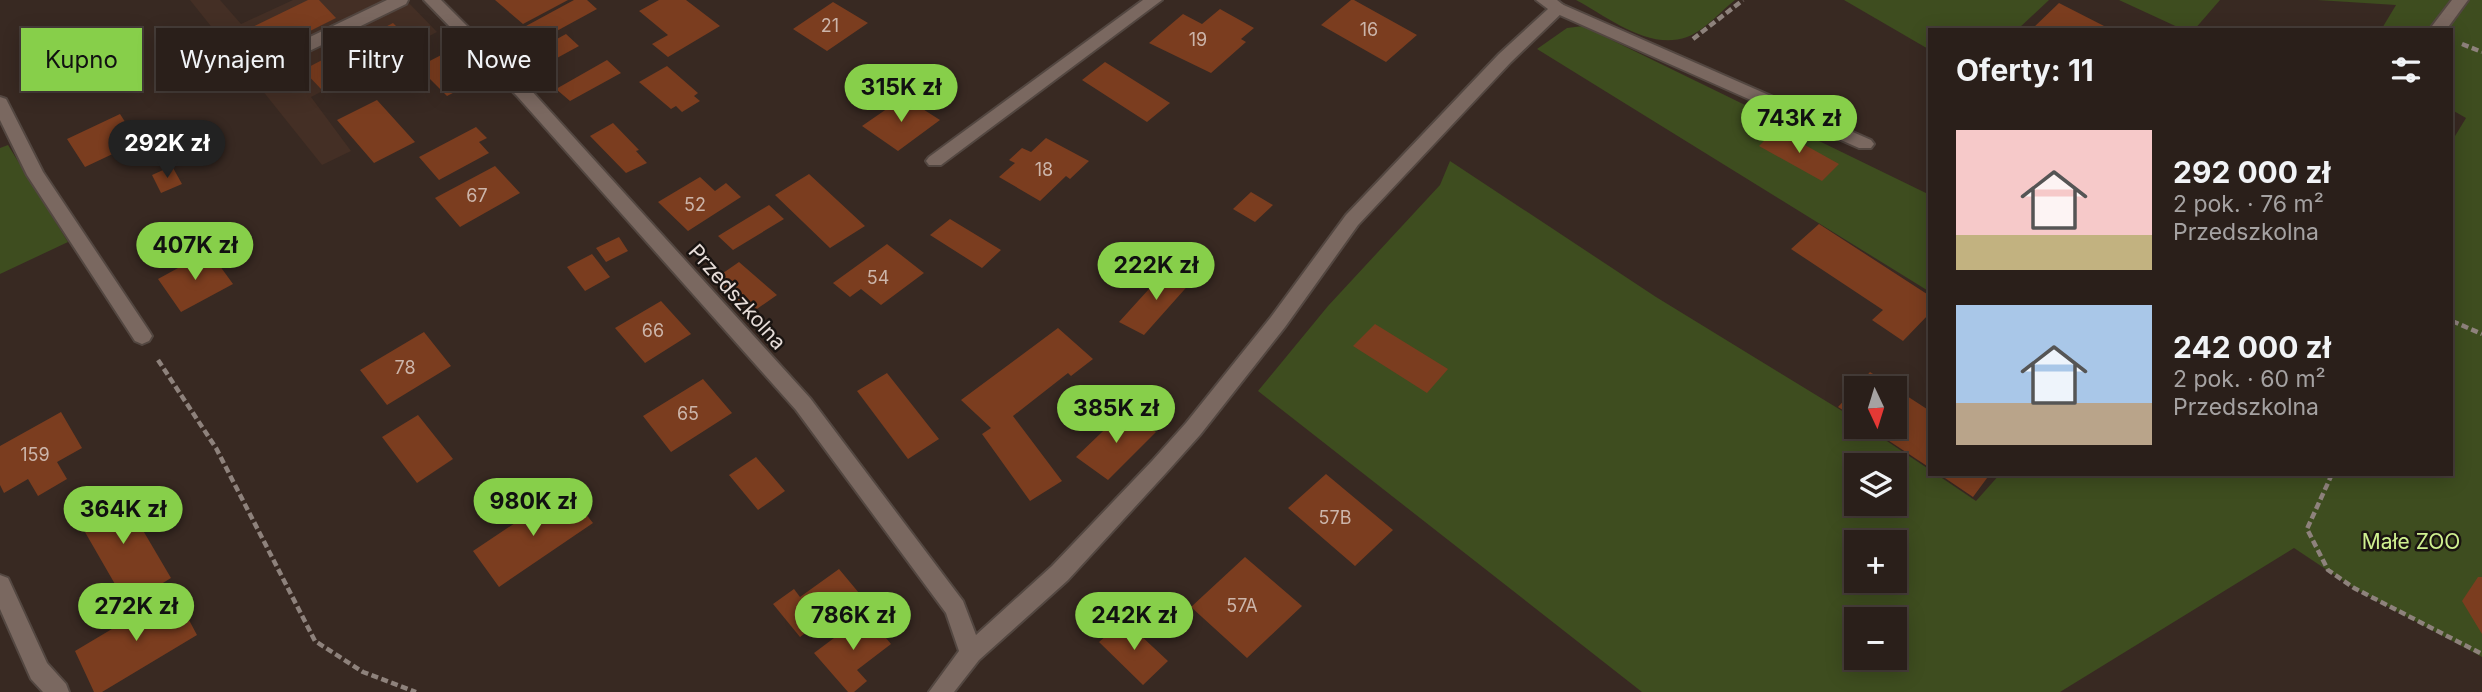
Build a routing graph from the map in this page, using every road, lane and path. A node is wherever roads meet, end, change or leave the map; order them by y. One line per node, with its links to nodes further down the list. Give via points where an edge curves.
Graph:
1 (400, 0): 9 (street)
2 (1154, 0): 14 (lane)
3 (1742, 0): 11 (path)
4 (2460, 0): 7 (street)
5 (438, 1): 20 (street, Przedszkolna, via 803,404 955,608)
6 (1551, 4): 11 (street); 20 (street, via 1352,220 1193,429 1060,573)
7 (2439, 28)
8 (2453, 40): 10 (path)
9 (309, 44)
10 (2482, 52)
11 (1670, 57): 13 (street)
12 (0, 103): 17 (street, via 36,175)
13 (1865, 144)
14 (935, 161)
15 (2453, 321): 16 (path)
16 (2482, 334)
17 (142, 336): 23 (path, via 216,448 315,641 363,672)
18 (2331, 476): 21 (path, via 2307,529 2328,570)
19 (0, 585): 22 (street, via 39,671)
20 (971, 653): 24 (street)
21 (2482, 654)
22 (58, 692)
23 (416, 692)
24 (940, 692)

